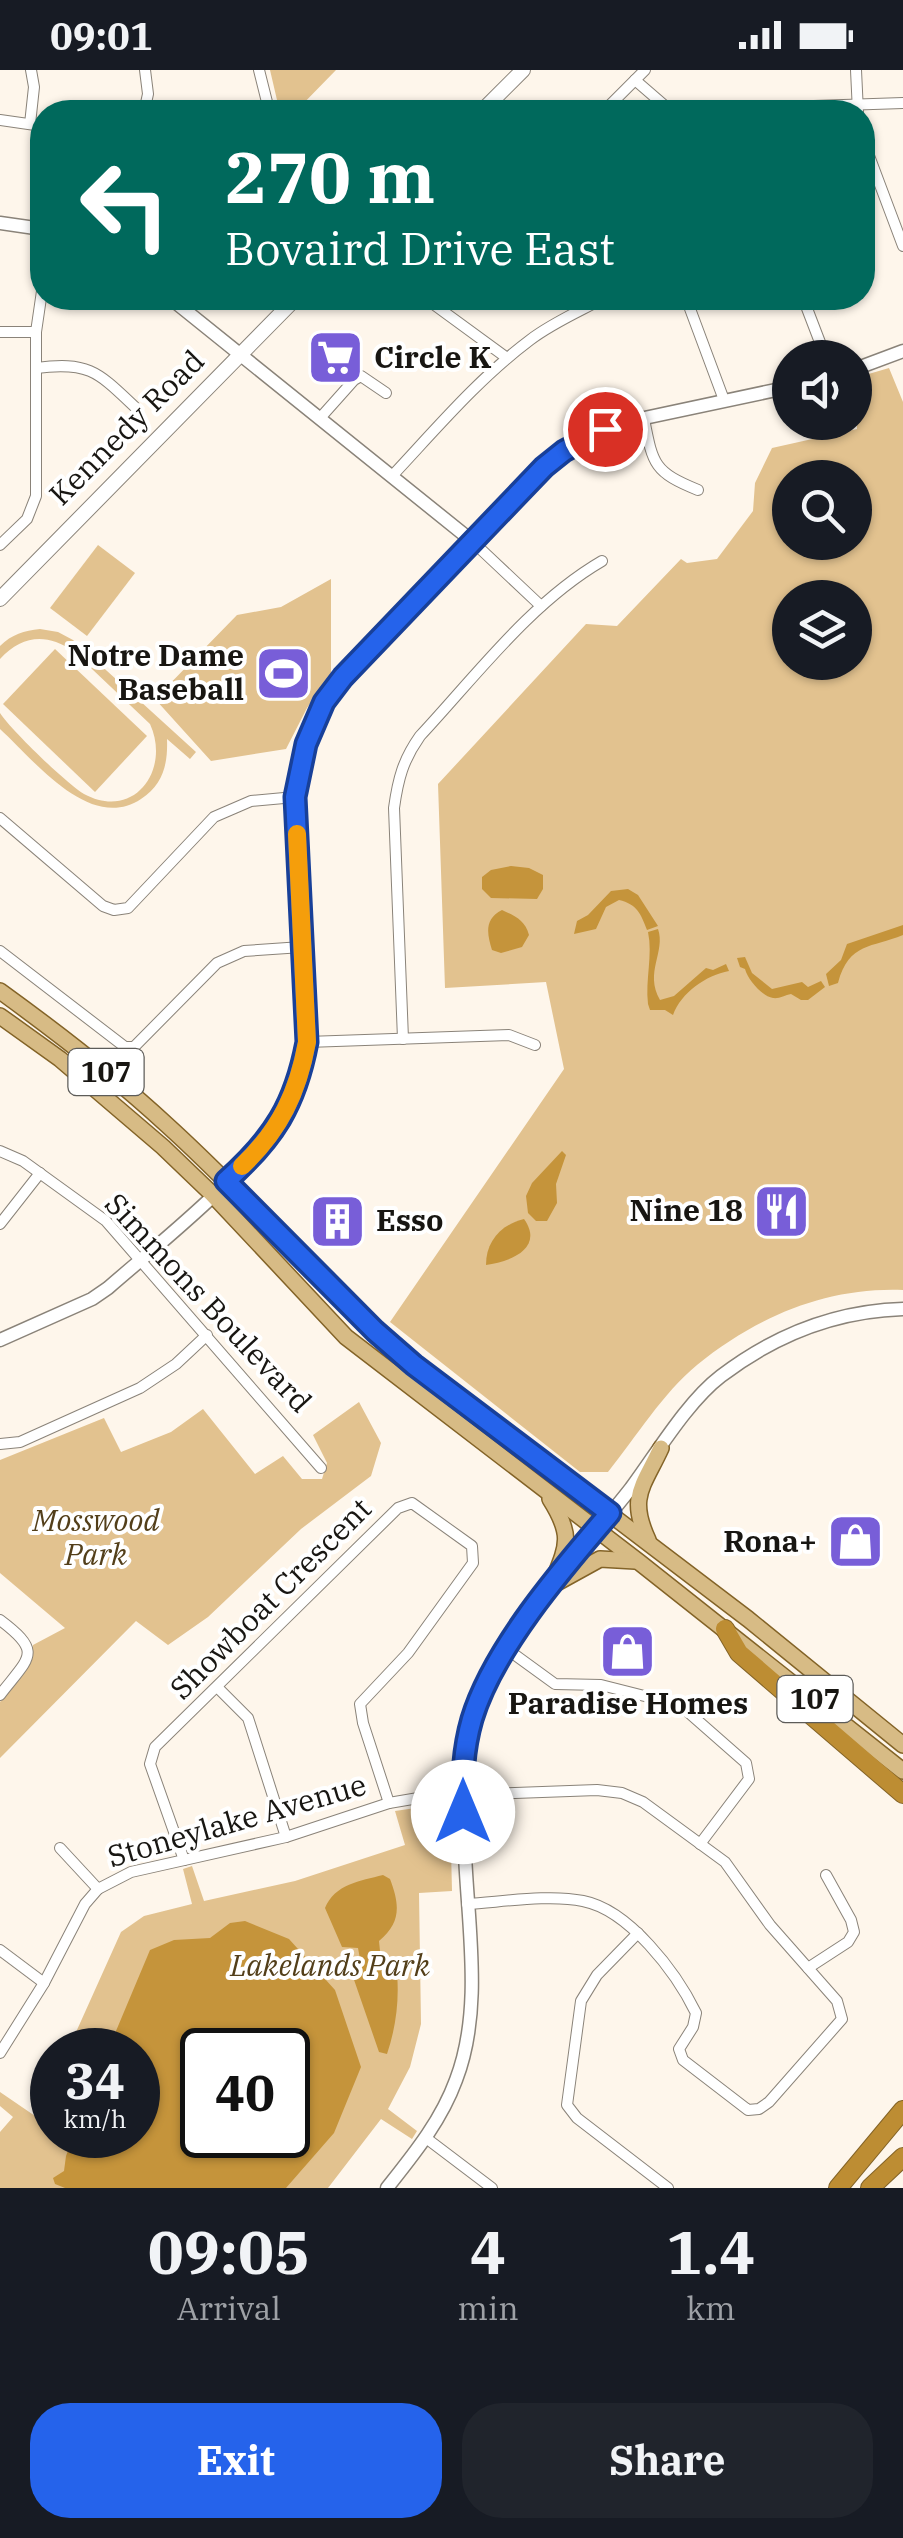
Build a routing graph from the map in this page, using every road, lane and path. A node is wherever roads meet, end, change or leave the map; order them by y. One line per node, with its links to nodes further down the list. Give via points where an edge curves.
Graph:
1 (31, 70): 8 (street)
2 (145, 70): 9 (street)
3 (259, 70): 10 (street)
4 (523, 70): 11 (main road)
5 (644, 70): 7 (street)
6 (856, 70): 14 (street)
7 (635, 80): 12 (street); 13 (street)
8 (35, 100)
9 (147, 100)
10 (266, 100)
11 (493, 100)
12 (615, 100)
13 (658, 100)
14 (857, 100)
15 (903, 103): 16 (street)
16 (875, 106)
17 (0, 120): 18 (street)
18 (30, 124)
19 (875, 171): 22 (street)
20 (0, 223): 21 (street)
21 (30, 227)
22 (901, 238)
23 (39, 310): 31 (street)
24 (186, 310): 34 (street)
25 (284, 310): 34 (main road, Kennedy Road)
26 (441, 310): 35 (street)
27 (582, 310): 35 (street)
28 (690, 310): 40 (street)
29 (808, 310): 32 (street)
30 (0, 332): 31 (street)
31 (36, 332): 37 (street)
32 (819, 340)
33 (903, 351): 36 (street)
34 (241, 352): 42 (street); 49 (main road, Kennedy Road)
35 (507, 358): 44 (street)
36 (872, 363)
37 (36, 368): 41 (street, via 66,364 98,372); 47 (street, via 36,496 26,519)
38 (772, 390): 40 (street)
39 (386, 393): 42 (street, via 362,376)
40 (724, 400): 43 (street)
41 (135, 406)
42 (322, 418): 44 (street)
43 (644, 419): 45 (street, via 658,469); 46 (street, via 605,429 564,451)
44 (392, 476): 46 (street)
45 (698, 490)
46 (472, 542): 50 (street); 51 (street, via 324,702)
47 (0, 545)
48 (602, 561): 50 (street)
49 (0, 600)
50 (541, 606): 57 (street, via 420,736 399,774 394,808)
51 (295, 797): 52 (street, via 251,800 214,817 122,910 104,906); 53 (street)
52 (0, 818)
53 (302, 947): 54 (street, via 229,955 134,1047 125,1047); 58 (street)
54 (0, 951)
55 (0, 991): 62 (main road, 107, via 132,1093)
56 (0, 1016): 63 (main road, 107, via 60,1059)
57 (404, 1039): 58 (street); 59 (street, via 509,1035)
58 (307, 1042): 62 (street, via 287,1109 259,1150)
59 (536, 1045)
60 (0, 1150): 61 (street, Simmons Boulevard)
61 (40, 1173): 64 (street); 65 (street, Simmons Boulevard, via 106,1221)
62 (226, 1181): 63 (street); 73 (main road, 107, via 414,1365)
63 (212, 1194): 65 (street); 72 (main road, 107, via 346,1337)
64 (0, 1224)
65 (139, 1260): 67 (street, Simmons Boulevard); 68 (street, via 92,1298)
66 (903, 1309): 70 (street, via 835,1317 774,1342 710,1386)
67 (207, 1335): 69 (street, via 140,1388 20,1442); 71 (street, Simmons Boulevard)
68 (0, 1340)
69 (0, 1444)
70 (661, 1448): 73 (street); 75 (main road, via 636,1507)
71 (321, 1468)
72 (542, 1487): 74 (main road, 107); 77 (main road, via 568,1536)
73 (610, 1513): 74 (street); 75 (main road, 107)
74 (596, 1529): 76 (main road, 107); 77 (street)
75 (650, 1544): 83 (main road, 107)
76 (640, 1562): 77 (main road, via 600,1559); 79 (main road, 107)
77 (551, 1586): 80 (street)
78 (0, 1620): 82 (street, via 29,1649)
79 (724, 1629): 84 (main road, 107); 85 (highway, via 739,1653)
80 (506, 1649): 86 (street, via 472,1721); 89 (street, via 554,1684 592,1684 680,1705 746,1763 749,1779)
81 (218, 1688): 87 (street, Showboat Crescent, via 398,1508 412,1503 426,1510 472,1546 473,1563 360,1704); 88 (street, via 248,1718); 91 (street, Showboat Crescent, via 150,1756)
82 (0, 1695)
83 (903, 1745)
84 (903, 1771)
85 (903, 1794)
86 (462, 1795): 87 (street, Stoneylake Avenue); 89 (street, Stoneylake Avenue, via 622,1793); 94 (street)
87 (389, 1803): 88 (street, Stoneylake Avenue)
88 (286, 1837): 91 (street, Stoneylake Avenue)
89 (700, 1844): 97 (street, Stoneylake Avenue, via 730,1868)
90 (60, 1848): 93 (street)
91 (184, 1860): 93 (street, Stoneylake Avenue, via 131,1872)
92 (826, 1876): 97 (street, via 854,1932)
93 (98, 1889): 98 (street, Stoneylake Avenue, via 78,1913)
94 (467, 1904): 95 (street, via 586,1901); 101 (street, via 468,2034 456,2081)
95 (638, 1934): 97 (street, Stoneylake Avenue, via 696,2013 681,2042 682,2060 748,2110 764,2106 842,2020 838,2001); 105 (street, via 604,1966 581,2001 567,2105)
96 (0, 1950): 98 (street)
97 (808, 1968)
98 (44, 1983): 99 (street, Stoneylake Avenue)
99 (0, 2054)
100 (903, 2110): 106 (highway)
101 (426, 2138): 103 (street); 104 (street)
102 (903, 2157): 107 (highway)
103 (387, 2188)
104 (492, 2188)
105 (668, 2188)
106 (838, 2188)
107 (870, 2188)

